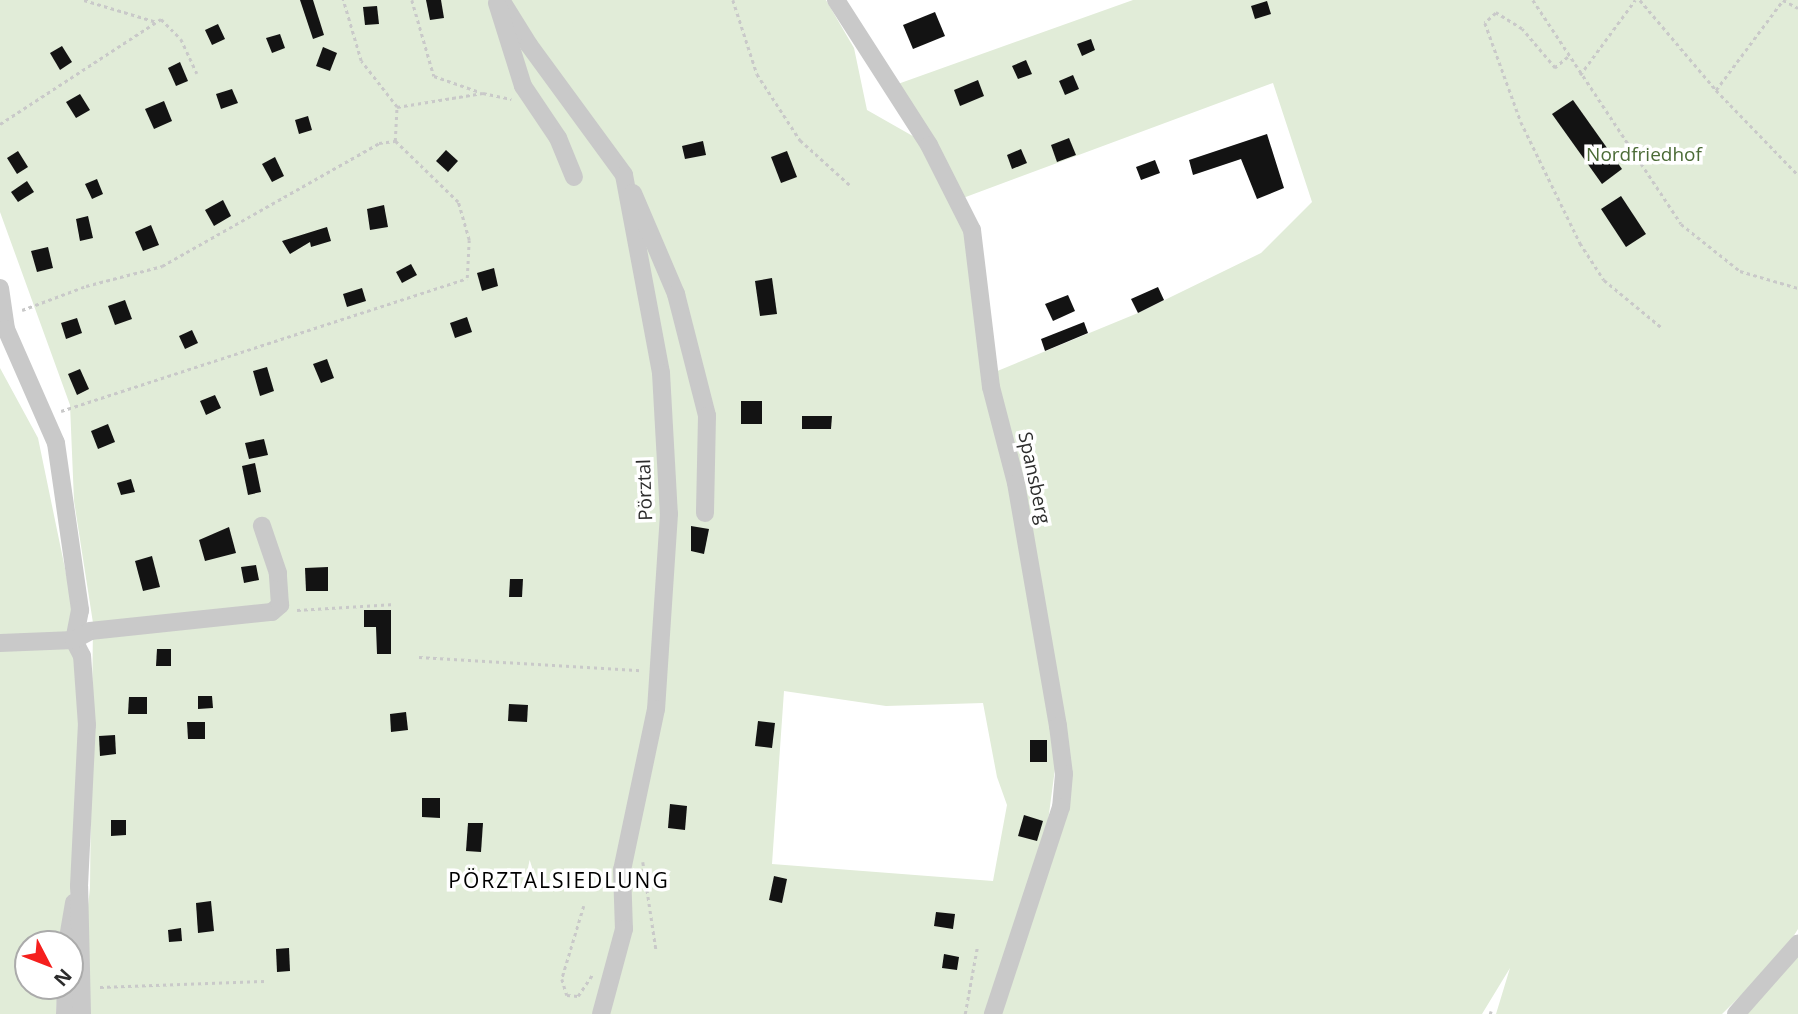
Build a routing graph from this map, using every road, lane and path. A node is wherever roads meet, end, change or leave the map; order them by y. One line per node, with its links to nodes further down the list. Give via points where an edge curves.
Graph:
1 (84, 0): 11 (path)
2 (343, 0): 18 (path, via 361,61)
3 (412, 0): 16 (path, via 434,76)
4 (499, 0): 17 (street, Pörztal, via 502,27); 21 (street, Pörztal)
5 (733, 0): 24 (path, via 757,74 800,140)
6 (836, 0): 51 (street, Spansberg, via 935,155 972,230 991,387 1016,483 1056,716 1064,774 1060,807)
7 (1533, 0): 12 (path)
8 (1637, 0): 14 (path); 15 (path)
9 (1783, 0): 10 (path); 15 (path)
10 (1798, 8)
11 (157, 22): 13 (path, via 161,19 181,39); 19 (path)
12 (1569, 57): 14 (path); 28 (path, via 1555,68 1522,30 1496,13 1485,23 1521,122 1580,243 1604,280)
13 (197, 74)
14 (1580, 75): 26 (path, via 1681,224 1740,271)
15 (1716, 90): 22 (path)
16 (483, 93): 17 (path); 18 (path)
17 (531, 104): 23 (street, Pörztal, via 558,138)
18 (397, 107): 20 (path)
19 (0, 124)
20 (395, 141): 27 (path, via 379,143 162,266 86,286); 29 (path, via 458,202 469,240 467,278)
21 (624, 175): 30 (street, via 652,228 676,293 707,416); 37 (street, Pörztal, via 661,373 669,514)
22 (1798, 175)
23 (574, 177)
24 (850, 185)
25 (0, 288): 27 (street)
26 (1798, 288)
27 (4, 316): 29 (street)
28 (1661, 327)
29 (46, 416): 34 (street, via 56,443 80,610)
30 (705, 513)
31 (262, 526): 33 (street, via 278,573 280,605)
32 (395, 604): 33 (path)
33 (272, 612): 34 (street, via 90,631)
34 (74, 640): 35 (street); 39 (street, via 82,656 87,724)
35 (0, 643)
36 (419, 657): 37 (path)
37 (658, 671): 49 (street, Pörztal, via 656,709 622,870 624,929)
38 (642, 860): 45 (path)
39 (79, 886): 41 (street); 42 (street)
40 (584, 906): 46 (path, via 562,979 567,995 578,996)
41 (70, 930)
42 (77, 930)
43 (1798, 944): 52 (street)
44 (977, 948): 50 (path)
45 (656, 949)
46 (594, 974)
47 (266, 981): 48 (path)
48 (84, 987)
49 (601, 1014)
50 (965, 1014)
51 (993, 1014)
52 (1736, 1014)

